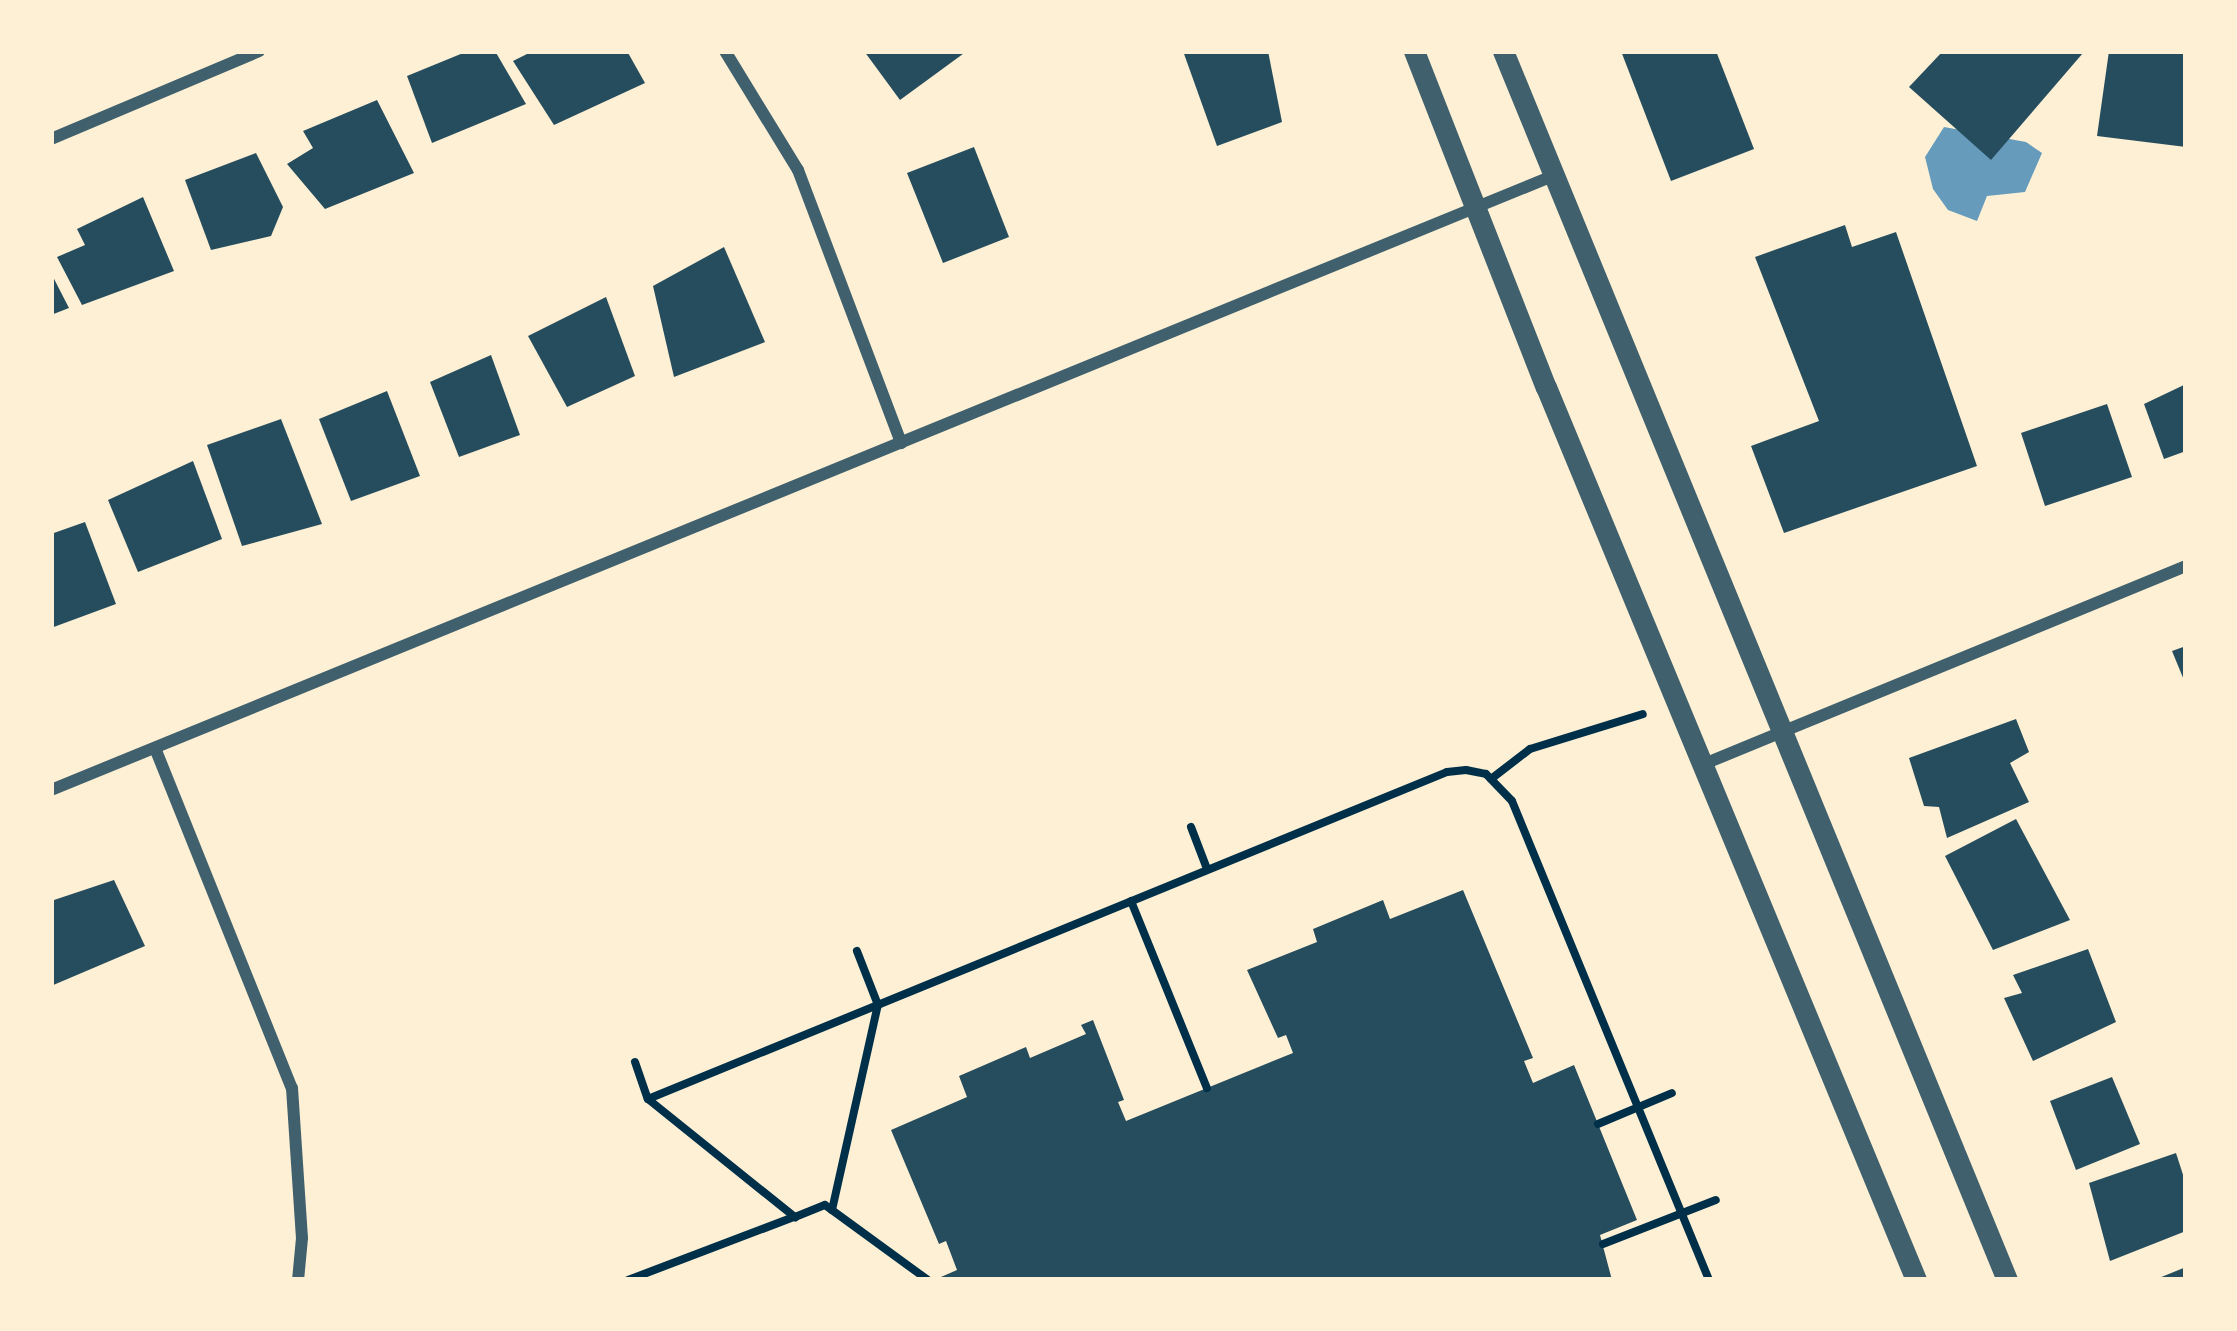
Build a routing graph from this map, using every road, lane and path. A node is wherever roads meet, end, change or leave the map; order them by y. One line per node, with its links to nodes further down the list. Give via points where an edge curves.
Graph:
1 (260, 51): 5 (street)
2 (724, 51): 8 (street, via 798,170)
3 (1414, 51): 7 (street)
4 (1503, 51): 6 (street)
5 (51, 139)
6 (1555, 175): 7 (street); 11 (street)
7 (1474, 206): 8 (street); 13 (street)
8 (901, 443): 12 (street)
9 (2186, 566): 11 (street)
10 (1648, 713): 14 (path, via 1530,749)
11 (1783, 732): 13 (street); 37 (street)
12 (154, 748): 15 (street); 32 (street, via 292,1088)
13 (1704, 764): 36 (street)
14 (1491, 779): 17 (path, via 1447,772); 25 (path, via 1512,801)
15 (51, 790)
16 (1191, 827): 17 (path)
17 (1208, 869): 18 (path)
18 (1131, 901): 20 (path); 22 (path)
19 (857, 951): 20 (path)
20 (878, 1005): 24 (path); 28 (path)
21 (635, 1062): 24 (path)
22 (1207, 1088)
23 (1672, 1093): 25 (path)
24 (648, 1099): 30 (path)
25 (1638, 1108): 26 (path); 29 (path)
26 (1598, 1124)
27 (1716, 1200): 29 (path)
28 (832, 1210): 30 (path, via 825,1205); 34 (path)
29 (1682, 1214): 31 (path); 35 (path)
30 (795, 1216): 33 (path)
31 (1603, 1244)
32 (298, 1280)
33 (628, 1280)
34 (928, 1280)
35 (1709, 1280)
36 (1916, 1280)
37 (2007, 1280)

